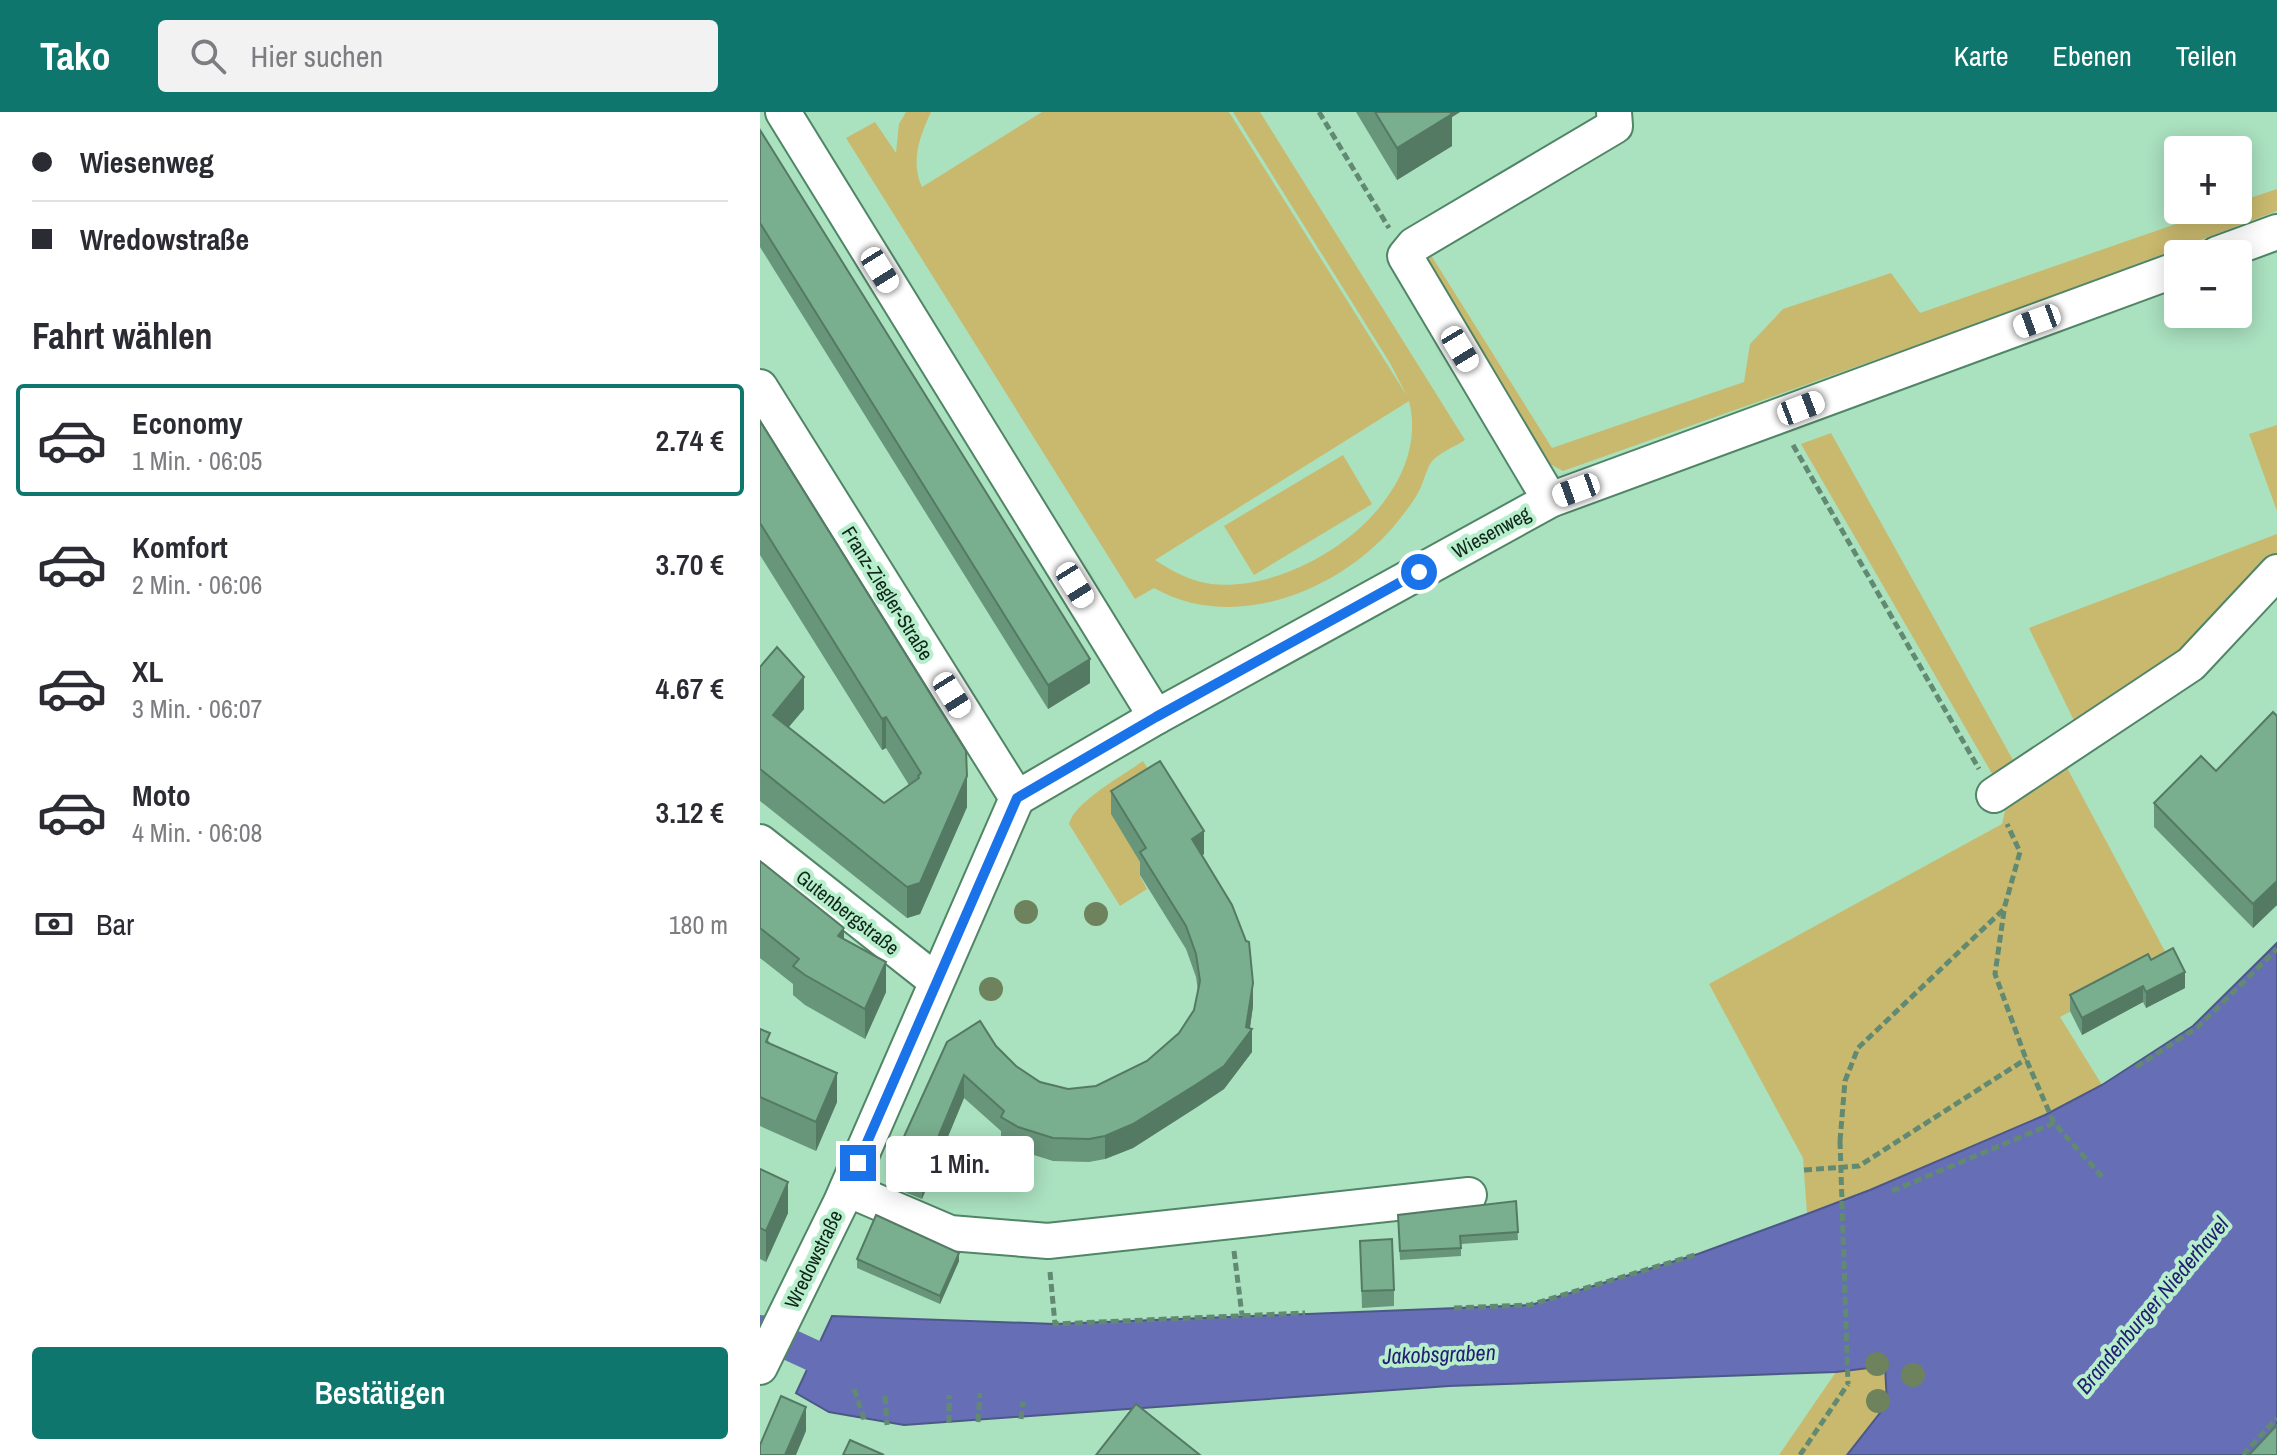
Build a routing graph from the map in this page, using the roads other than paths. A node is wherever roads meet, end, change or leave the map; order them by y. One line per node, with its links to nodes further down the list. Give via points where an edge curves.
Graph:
1 (783, 112): 9 (street)
2 (1614, 112): 7 (street, via 1615,126 1414,245 1405,256)
3 (2277, 232): 4 (street)
4 (2252, 241)
5 (2164, 274): 7 (street, Wiesenweg)
6 (760, 387): 11 (street, Franz-Ziegler-Straße)
7 (1550, 500): 9 (street, Wiesenweg)
8 (2277, 572): 10 (street, via 2191,664)
9 (1156, 717): 11 (street, Wiesenweg)
10 (1994, 795)
11 (1017, 798): 13 (street, Wredowstraße)
12 (760, 842): 13 (street, Gutenbergstraße)
13 (936, 981): 14 (street, Wredowstraße)
14 (847, 1189): 15 (street, via 950,1233 1048,1241); 16 (street, Wredowstraße)
15 (1469, 1195)
16 (760, 1367)

